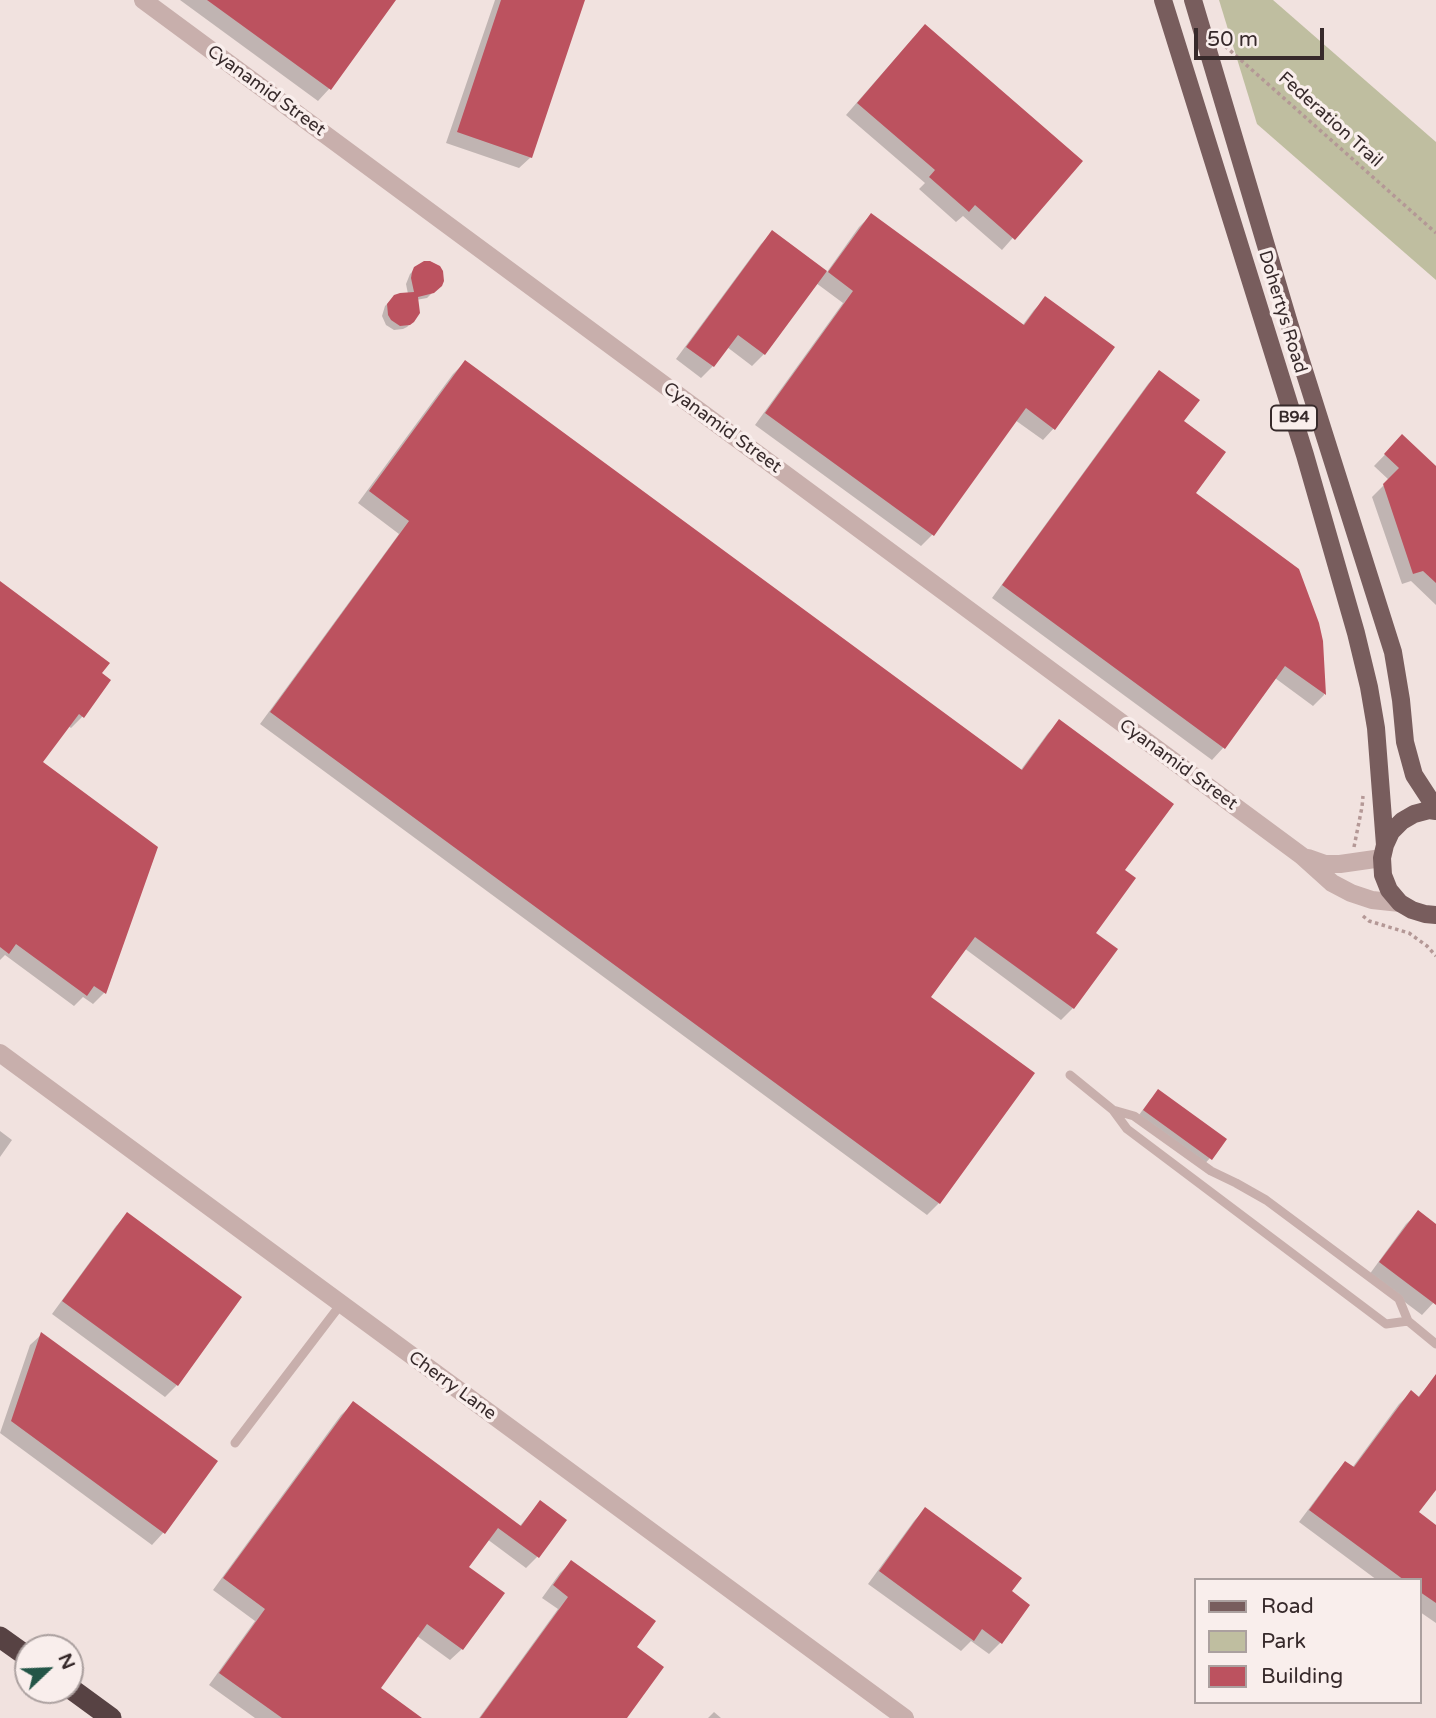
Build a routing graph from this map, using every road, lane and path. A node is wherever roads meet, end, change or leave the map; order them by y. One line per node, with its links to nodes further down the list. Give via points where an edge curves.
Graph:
1 (143, 0): 11 (street, Cyanamid Street)
2 (1163, 0): 10 (main road, Dohertys Road / B94, via 1356,633 1376,729)
3 (1193, 0): 7 (main road, Dohertys Road / B94, via 1393,652 1414,775)
4 (1224, 45): 5 (path, Federation Trail)
5 (1436, 233)
6 (1363, 787): 9 (path)
7 (1436, 805)
8 (1436, 811): 10 (main road, via 1402,821)
9 (1354, 847)
10 (1383, 851): 11 (street, Cyanamid Street, via 1340,864); 12 (main road, B94, via 1383,875)
11 (1301, 856): 12 (street, Cyanamid Street, via 1351,893)
12 (1400, 903): 14 (main road)
13 (1358, 909): 15 (path, via 1369,921 1409,933)
14 (1432, 918)
15 (1436, 956)
16 (0, 1053): 19 (street, Cherry Lane)
17 (1069, 1074): 18 (lane)
18 (1113, 1110): 20 (lane, via 1134,1116 1211,1171 1266,1199 1399,1299); 20 (lane, via 1127,1129 1386,1324)
19 (341, 1304): 22 (lane); 25 (street, Cherry Lane)
20 (1408, 1321): 21 (lane)
21 (1436, 1344)
22 (235, 1443)
23 (84, 1698): 24 (highway)
24 (111, 1718)
25 (905, 1718)

